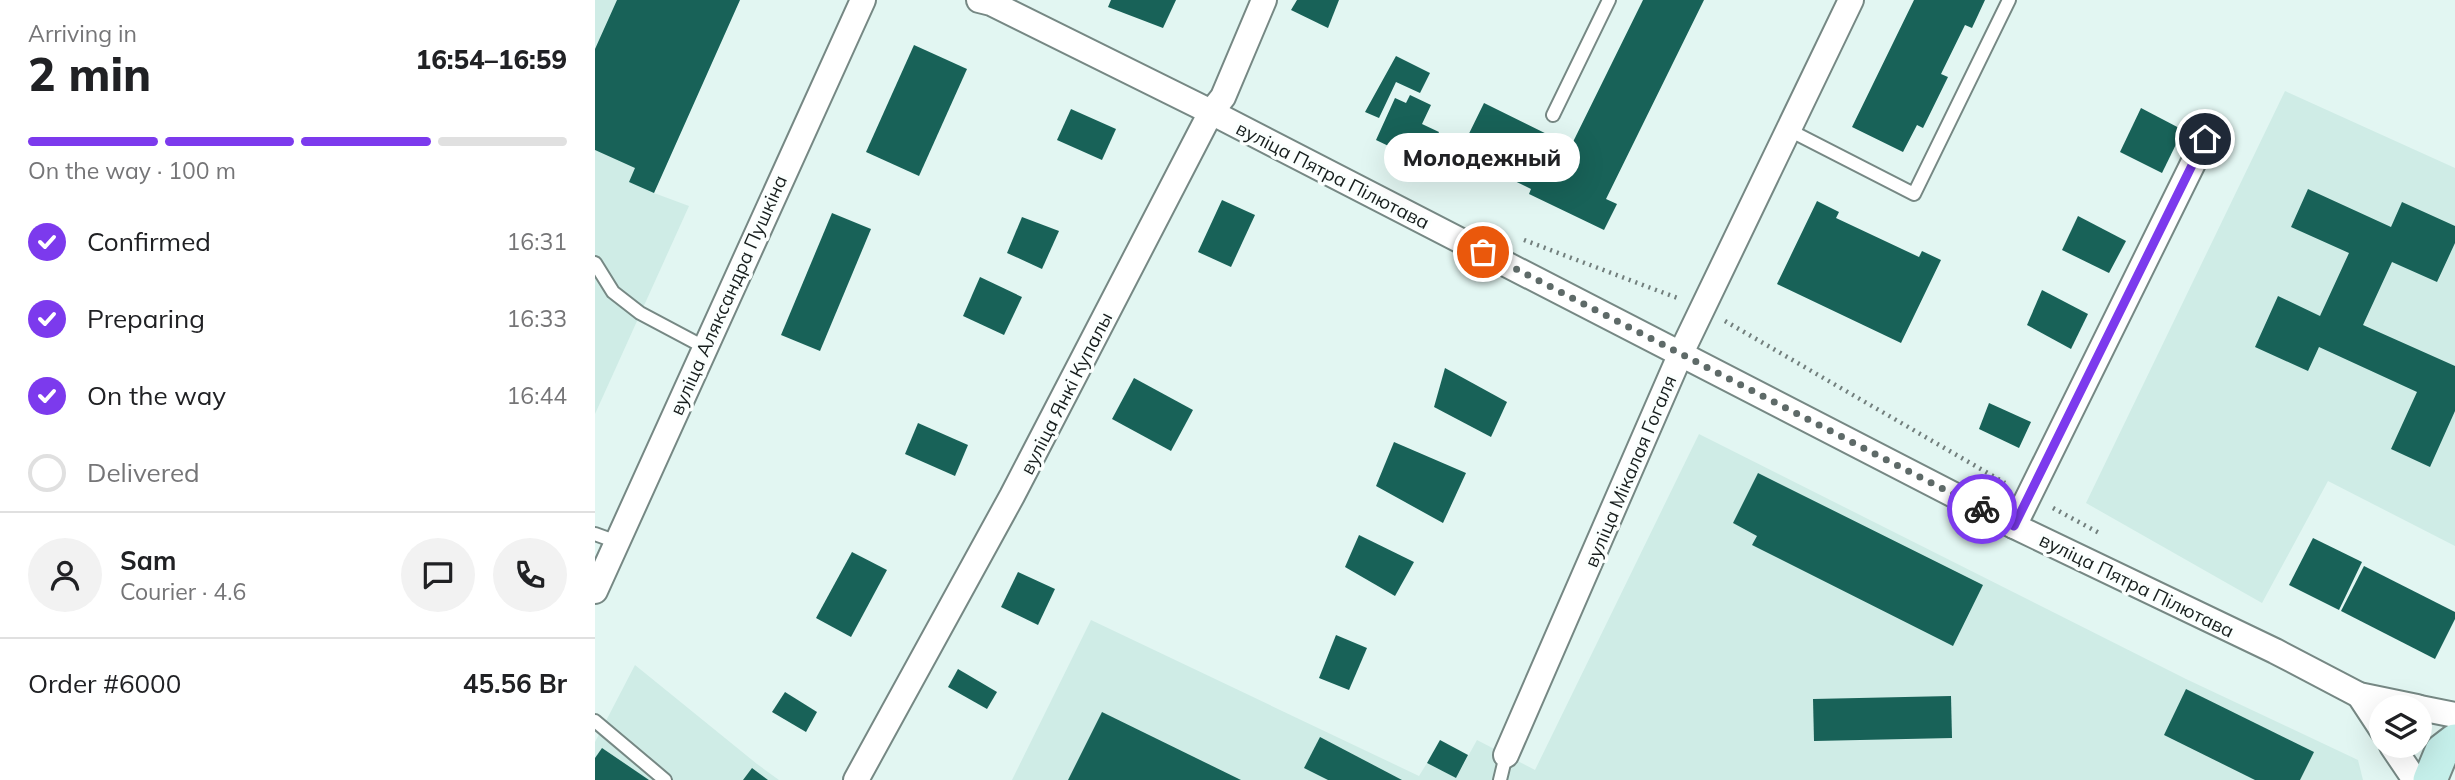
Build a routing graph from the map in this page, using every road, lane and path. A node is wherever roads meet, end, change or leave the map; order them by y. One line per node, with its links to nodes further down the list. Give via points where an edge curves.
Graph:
1 (863, 0): 8 (street, вуліца Аляксандра Пушкіна)
2 (871, 0): 8 (street)
3 (1265, 0): 9 (street, вуліца Янкі Купалы, via 1223,97)
4 (1609, 0): 10 (lane)
5 (1851, 0): 11 (street, вуліца Мікалая Гогаля)
6 (2009, 0): 11 (lane, via 1914,194)
7 (986, 1): 9 (street, вуліца Пятра Пілютава)
8 (847, 30): 16 (street, вуліца Аляксандра Пушкіна)
9 (1211, 113): 17 (street, вуліца Пятра Пілютава); 33 (street, вуліца Янкі Купалы, via 1012,496)
10 (1553, 115)
11 (1789, 130): 15 (street, вуліца Мікалая Гогаля)
12 (2205, 139): 18 (street)
13 (1523, 239): 15 (path)
14 (595, 263): 16 (lane, via 613,292 640,313)
15 (1702, 308): 17 (street, вуліца Мікалая Гогаля); 18 (path)
16 (705, 347): 20 (street, вуліца Аляксандра Пушкіна)
17 (1681, 353): 19 (street, вуліца Пятра Пілютава); 30 (street, вуліца Мікалая Гогаля)
18 (2028, 495): 19 (street); 21 (path)
19 (2014, 526): 23 (street, вуліца Пятра Пілютава)
20 (606, 538): 22 (street, вуліца Аляксандра Пушкіна)
21 (2110, 538)
22 (596, 588)
23 (2359, 695): 24 (street, вуліца Пятра Пілютава); 25 (street, вуліца Пятра Пілютава)
24 (2369, 697)
25 (2369, 710)
26 (2432, 710): 27 (street, вуліца Пятра Пілютава)
27 (2455, 715)
28 (595, 720): 32 (lane)
29 (2455, 741): 36 (main road, via 2442,751)
30 (1506, 755): 34 (lane)
31 (2400, 758): 35 (street)
32 (665, 780)
33 (856, 780)
34 (1500, 780)
35 (2415, 780)
36 (2430, 780)

